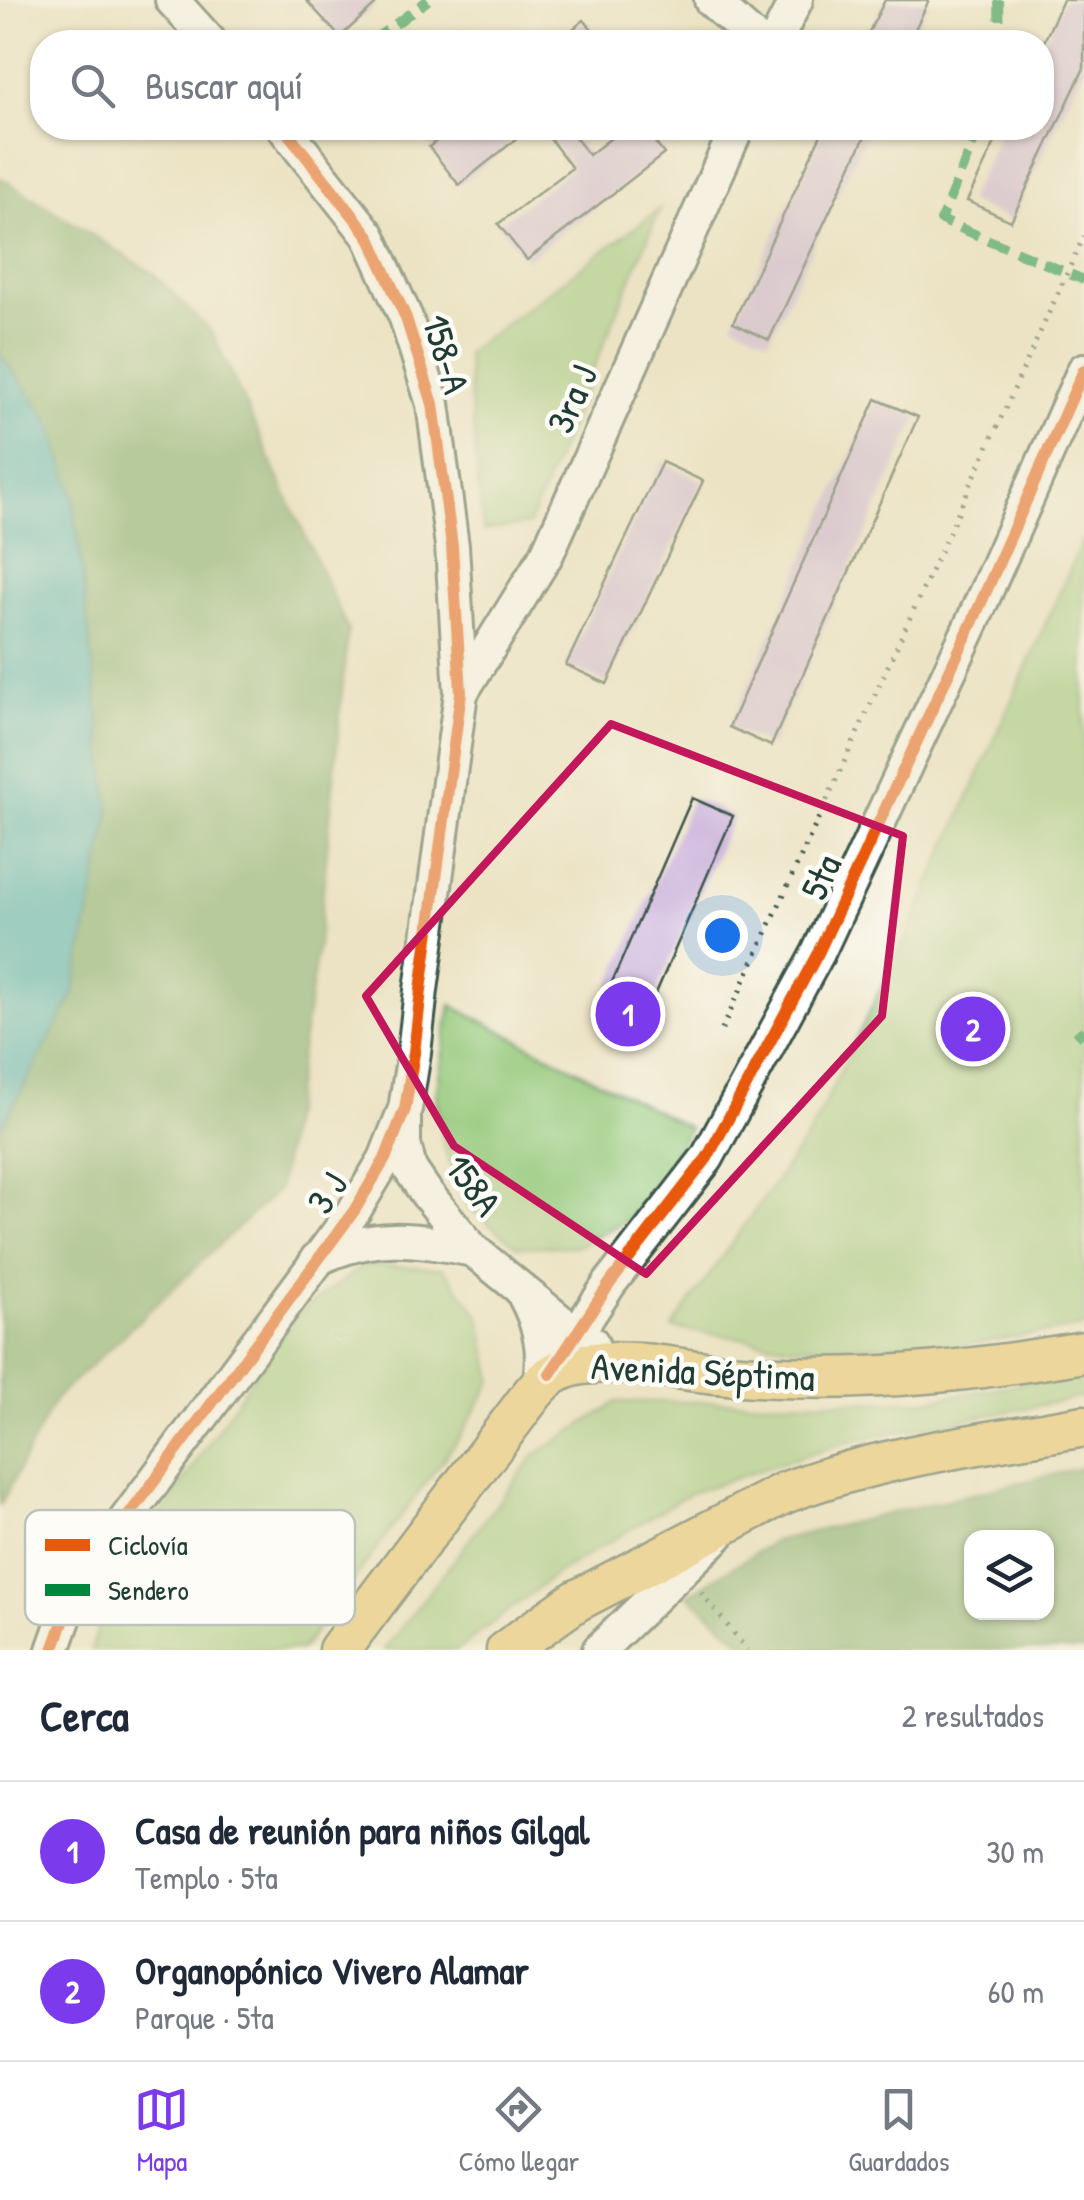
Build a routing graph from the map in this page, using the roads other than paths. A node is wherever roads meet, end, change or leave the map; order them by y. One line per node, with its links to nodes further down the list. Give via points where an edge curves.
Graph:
1 (172, 0): 4 (street)
2 (711, 0): 5 (street)
3 (796, 0): 6 (street)
4 (199, 30)
5 (745, 30)
6 (781, 30)
7 (293, 140): 10 (street, 158-A, via 368,236 406,318 433,404 452,546)
8 (732, 140): 10 (street, 3ra J, via 547,554)
9 (1084, 370): 14 (street, 5ta, via 818,954 707,1158)
10 (461, 693): 11 (street, 3 J)
11 (404, 1108): 12 (street, 158A, via 410,1170); 13 (street, 3 J, via 362,1198)
12 (473, 1250): 13 (street, 158A, via 400,1239 344,1246); 15 (street, 158A)
13 (317, 1259): 21 (street, 3 J)
14 (610, 1282): 15 (street, via 571,1296); 16 (street, 5ta)
15 (521, 1289): 16 (street); 19 (street, 158A, via 538,1322)
16 (576, 1334): 18 (street); 19 (street, 5ta)
17 (1084, 1352): 18 (main road, Avenida Séptima, via 994,1368 823,1378)
18 (650, 1363): 19 (main road, Avenida Séptima, via 579,1364)
19 (544, 1380): 25 (main road, Avenida Séptima)
20 (1084, 1426): 22 (main road, via 818,1480)
21 (134, 1510)
22 (739, 1516): 26 (main road, via 576,1602); 27 (street)
23 (62, 1625): 24 (street, 3 J)
24 (53, 1650)
25 (339, 1650)
26 (507, 1650)
27 (599, 1650)

